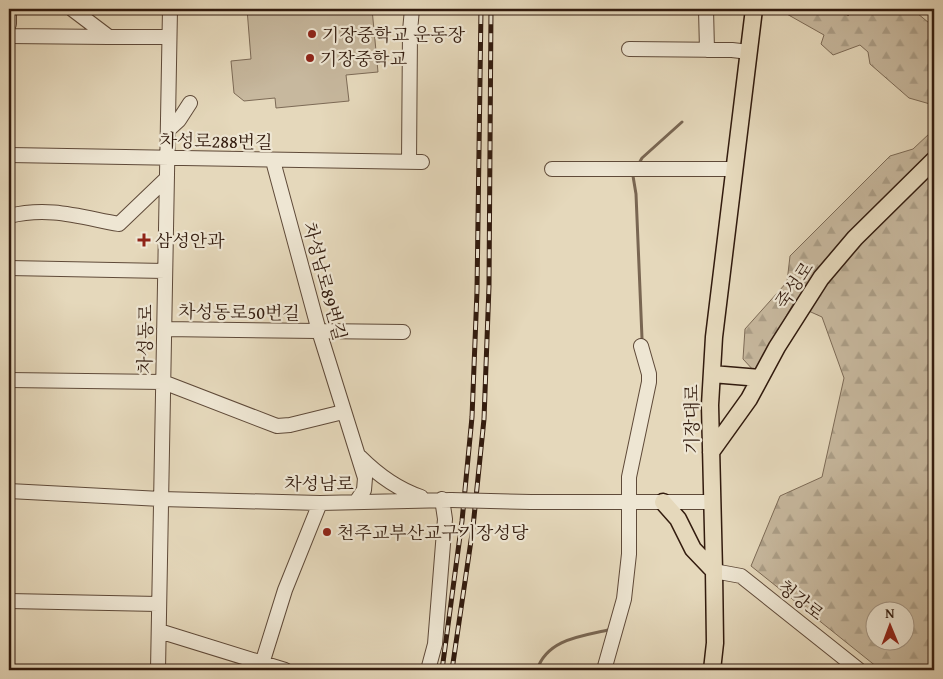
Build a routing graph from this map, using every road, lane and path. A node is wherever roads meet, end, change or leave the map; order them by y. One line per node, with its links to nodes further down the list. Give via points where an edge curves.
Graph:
1 (9, 9): 7 (street)
2 (72, 9): 9 (street)
3 (170, 9): 10 (street, 차성동로)
4 (412, 9): 19 (street, 차성로288번길, via 410,39 415,162)
5 (706, 9): 12 (street)
6 (754, 9): 13 (main road, 기장대로)
7 (9, 24)
8 (9, 36): 9 (street)
9 (109, 36): 10 (street)
10 (170, 37): 15 (street, 차성동로)
11 (629, 49): 12 (street)
12 (707, 50): 13 (street)
13 (749, 52): 21 (main road, 기장대로)
14 (190, 102): 15 (street)
15 (168, 130): 17 (street, 차성동로)
16 (9, 155): 17 (street, 차성로288번길)
17 (167, 158): 19 (street, 차성로288번길); 22 (street, 차성동로)
18 (934, 160): 31 (main road, 죽성로, via 854,238 821,278)
19 (273, 161): 27 (street, 차성남로89번길)
20 (552, 169): 21 (street)
21 (734, 169): 30 (main road, 기장대로)
22 (167, 178): 23 (street, via 119,224 48,211); 25 (street, 차성동로)
23 (9, 216)
24 (9, 268): 25 (street)
25 (165, 271): 26 (street, 차성동로)
26 (164, 329): 27 (street, 차성동로50번길); 33 (street, 차성동로)
27 (319, 331): 28 (street, 차성동로50번길); 34 (street, 차성남로89번길)
28 (403, 332)
29 (641, 346): 42 (street, via 649,382 631,469)
30 (712, 374): 31 (main road); 35 (main road, 기장대로)
31 (760, 378): 35 (main road, 죽성로)
32 (9, 380): 33 (street)
33 (163, 382): 34 (street, via 278,426); 38 (street, 차성동로)
34 (343, 412): 36 (street, 차성남로89번길)
35 (711, 452): 44 (main road, 기장대로)
36 (357, 454): 39 (street, via 395,486 422,497); 41 (street, 차성남로89번길, via 365,484)
37 (9, 491): 38 (street, 차성남로)
38 (161, 499): 40 (street, 차성남로); 47 (street, 차성동로)
39 (442, 499): 41 (street, 차성남로); 42 (street, 차성남로, bridge); 52 (street, via 445,519 435,644)
40 (320, 502): 41 (street, 차성남로); 49 (street, via 285,590)
41 (356, 502)
42 (628, 502): 43 (street, 차성남로); 53 (street, via 628,571 618,625)
43 (663, 502): 44 (street, 차성남로); 45 (main road, via 678,519 693,550)
44 (712, 502): 45 (main road, 기장대로)
45 (714, 572): 54 (main road, 기장대로); 55 (street, 청강로, via 741,576)
46 (9, 602): 47 (street)
47 (158, 604): 48 (street, 차성동로)
48 (159, 631): 49 (street); 50 (street, 차성동로)
49 (261, 666): 51 (street)
50 (158, 670)
51 (285, 670)
52 (428, 670)
53 (604, 670)
54 (712, 670)
55 (859, 670)

